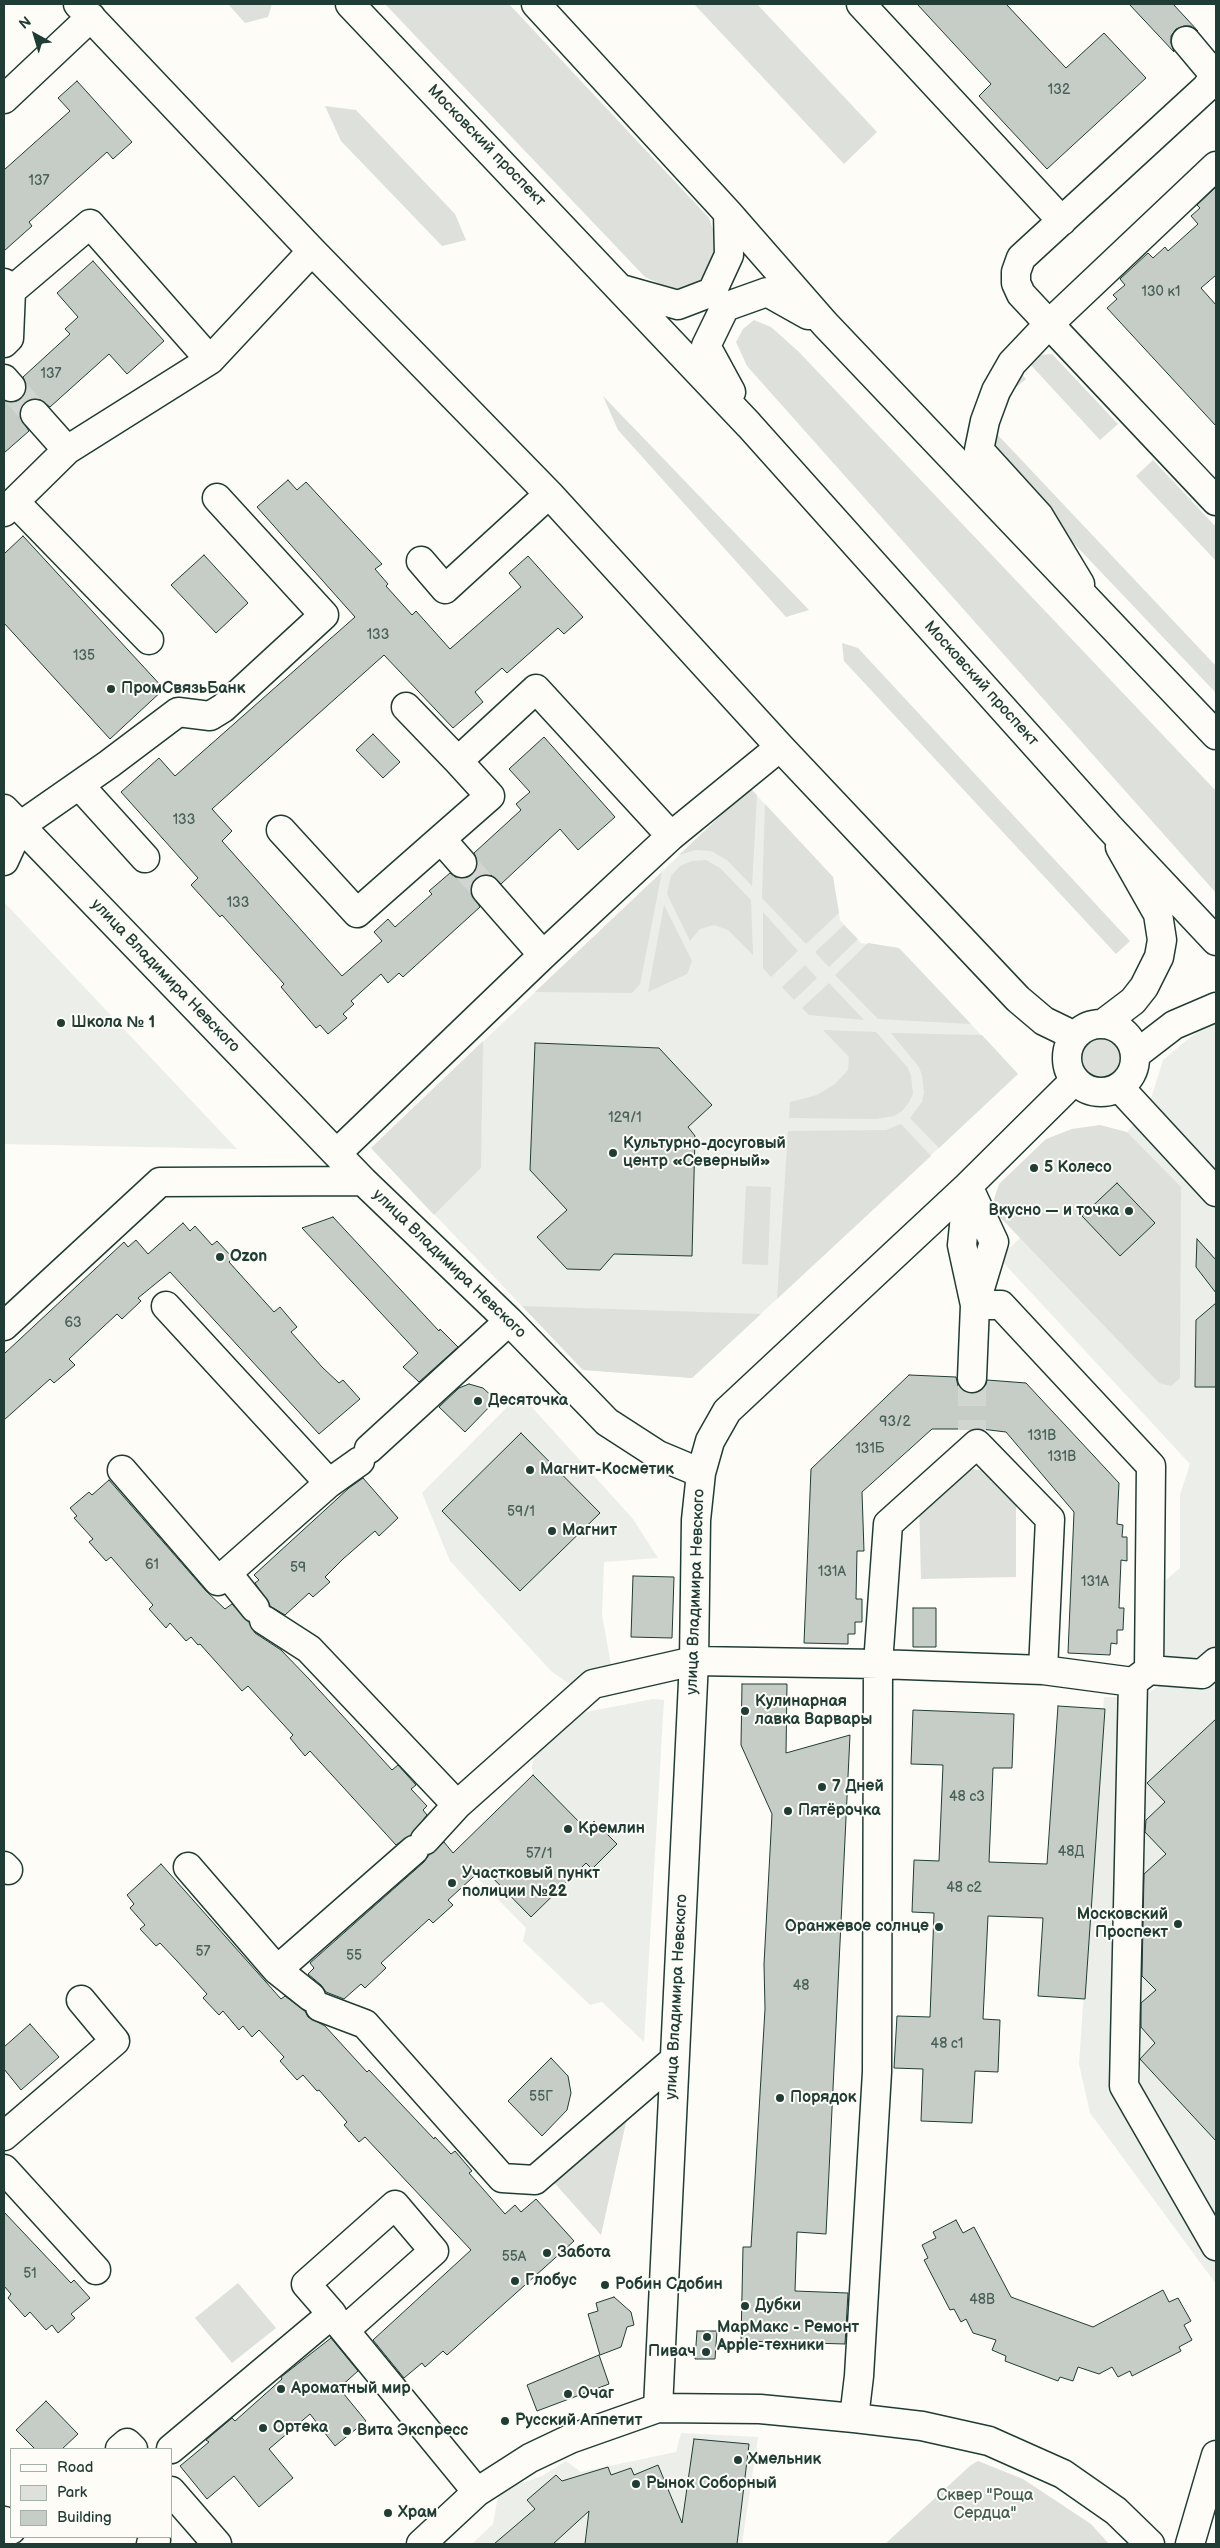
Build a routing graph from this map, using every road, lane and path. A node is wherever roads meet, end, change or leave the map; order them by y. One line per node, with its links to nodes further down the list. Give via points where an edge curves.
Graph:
1 (350, 4): 12 (street, Московский проспект)
2 (536, 4): 8 (street, Московский проспект)
3 (860, 4): 9 (street)
4 (85, 10): 6 (street); 10 (street)
5 (1186, 41): 9 (street, via 1208,66 1212,80)
6 (4, 99)
7 (1216, 166): 14 (street)
8 (728, 213): 12 (street, via 729,255 712,292 678,305); 13 (street, Московский проспект)
9 (1062, 221): 14 (street, via 1022,258 1016,272 1021,294)
10 (312, 251): 16 (street); 20 (street)
11 (8, 287): 15 (street, via 9,338); 16 (street, via 90,224)
12 (621, 289): 18 (street, Московский проспект)
13 (825, 324): 18 (street, Московский проспект, via 767,292 725,307 706,346); 25 (street, Московский проспект)
14 (1049, 324): 22 (street); 25 (street, via 1012,362 985,422 979,450 1039,516)
15 (4, 343)
16 (210, 360): 19 (street)
17 (35, 414): 19 (street)
18 (749, 425): 34 (street, Московский проспект)
19 (67, 450): 23 (street)
20 (549, 494): 24 (street, via 445,589); 30 (street)
21 (217, 498): 32 (street, via 324,616 223,708 210,716 178,712)
22 (1216, 501)
23 (9, 507): 26 (street)
24 (421, 561)
25 (1094, 607): 28 (street); 29 (street, Московский проспект)
26 (148, 640)
27 (406, 707): 31 (street)
28 (1216, 716)
29 (1216, 735)
30 (780, 747): 36 (street); 46 (street, via 1018,999 1044,1021)
31 (458, 761): 36 (street, via 536,689); 37 (street, via 490,796)
32 (78, 785): 33 (street); 38 (street)
33 (12, 818): 39 (street); 50 (street, улица Владимира Невского)
34 (1110, 828): 42 (street, Московский проспект); 45 (street, via 1158,914 1162,940 1159,957 1144,987 1133,1001)
35 (281, 830): 37 (street, via 357,913)
36 (671, 836): 43 (street)
37 (441, 839): 40 (street)
38 (145, 858)
39 (4, 861)
40 (462, 863)
41 (486, 890): 43 (street)
42 (1216, 941)
43 (543, 955): 50 (street)
44 (1216, 1007): 47 (street, via 1174,1025)
45 (1104, 1023): 46 (street, via 1093,1024); 47 (street, via 1129,1038)
46 (1075, 1036): 48 (street, via 1067,1054)
47 (1135, 1055): 49 (street, via 1132,1071)
48 (1075, 1080): 49 (street, via 1100,1092); 52 (street)
49 (1119, 1087): 53 (street)
50 (337, 1153): 51 (street, улица Владимира Невского)
51 (363, 1181): 56 (street, via 160,1182); 57 (street, улица Владимира Невского)
52 (968, 1186): 54 (street, via 962,1246); 60 (street, via 727,1411 710,1441)
53 (1216, 1192)
54 (975, 1305): 58 (street); 67 (street, via 1001,1305 1151,1466)
55 (166, 1306): 61 (street)
56 (6, 1320)
57 (509, 1321): 60 (street, улица Владимира Невского, via 607,1422 658,1455); 61 (street, via 364,1455)
58 (972, 1378)
59 (122, 1470): 62 (street, via 218,1580)
60 (701, 1473): 63 (street, улица Владимира Невского, via 696,1520)
61 (329, 1483): 62 (street)
62 (227, 1573): 68 (street, via 260,1614 309,1648)
63 (694, 1661): 65 (street); 68 (street, via 593,1684); 72 (street, улица Владимира Невского)
64 (1216, 1662): 67 (street, via 1202,1674)
65 (878, 1664): 66 (street); 66 (street, via 888,1524 974,1437 1050,1519); 79 (street, via 877,2072)
66 (1042, 1670): 67 (street)
67 (1141, 1676): 75 (street, via 1124,2086)
68 (457, 1805): 70 (street, via 420,1845)
69 (188, 1867): 70 (street)
70 (277, 1970): 72 (street, via 315,2002 365,2024 502,2178 535,2180)
71 (81, 2000): 73 (street, via 115,2041)
72 (673, 2061): 78 (street, улица Владимира Невского)
73 (4, 2136)
74 (4, 2169): 76 (street)
75 (1216, 2246)
76 (96, 2270)
77 (338, 2322): 77 (street, via 434,2251 395,2205 300,2277); 82 (street); 85 (street)
78 (658, 2408): 79 (street, via 760,2409); 85 (street, via 570,2439 530,2458)
79 (854, 2418): 88 (street, via 922,2426 989,2441 1063,2474 1116,2511)
80 (121, 2448): 81 (street, via 127,2444)
81 (132, 2448)
82 (172, 2448)
83 (1216, 2455): 89 (street)
84 (172, 2492): 86 (street)
85 (477, 2492): 87 (street)
86 (217, 2544)
87 (421, 2544)
88 (1150, 2544)
89 (1190, 2544)

